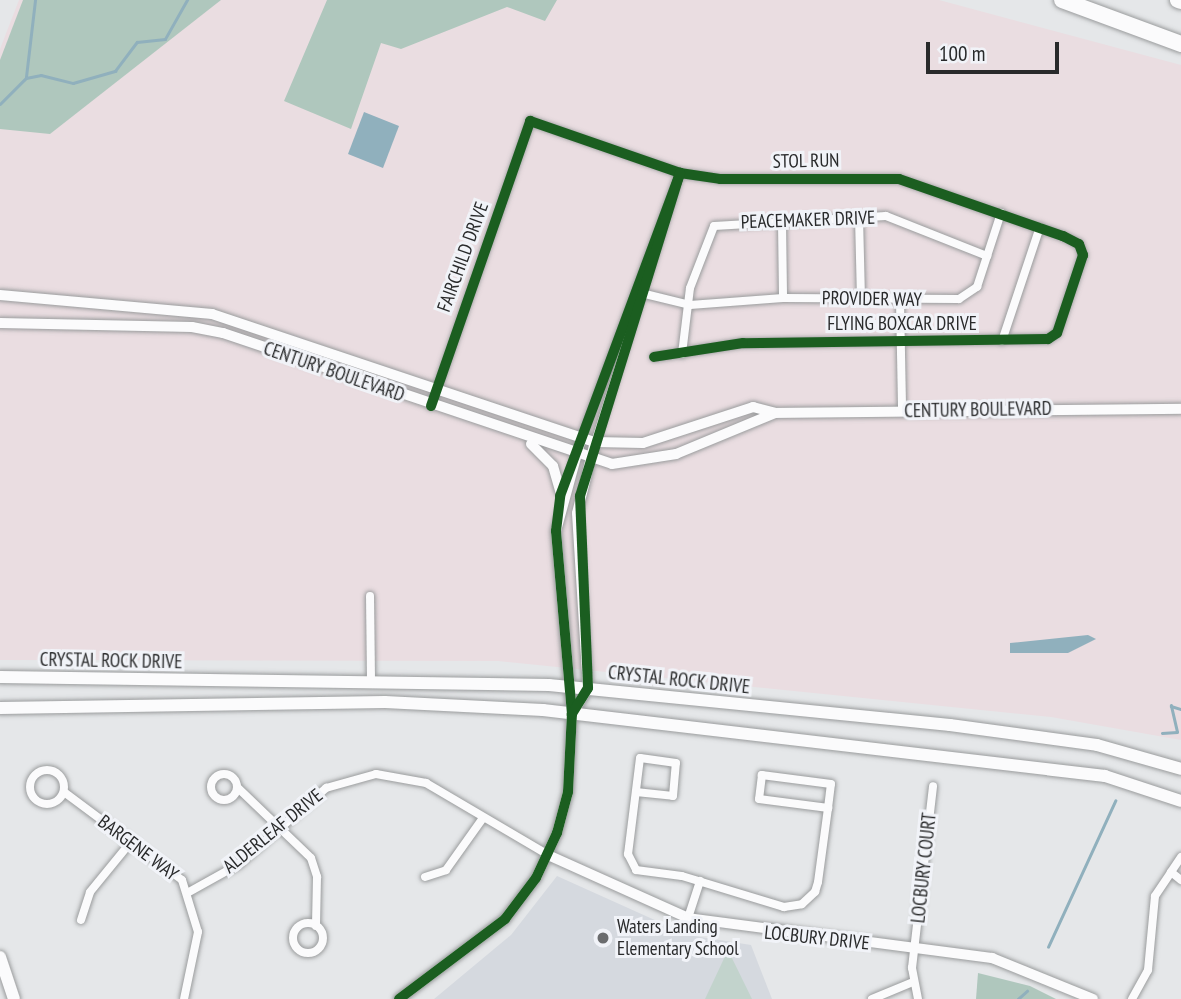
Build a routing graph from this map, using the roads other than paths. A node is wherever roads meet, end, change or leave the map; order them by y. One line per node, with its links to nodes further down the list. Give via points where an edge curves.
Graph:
1 (1062, 0): 2 (highway)
2 (1181, 44)
3 (530, 121): 4 (street, STOL RUN); 23 (street, FAIRCHILD DRIVE)
4 (680, 173): 5 (street, STOL RUN, via 720,179 899,178); 11 (street); 12 (street)
5 (1001, 213): 8 (street, STOL RUN); 10 (street, PROVIDER WAY)
6 (859, 217): 7 (street, PEACEMAKER DRIVE); 10 (street, PEACEMAKER DRIVE, via 907,222); 15 (street)
7 (782, 223): 14 (street); 17 (street, PEACEMAKER DRIVE, via 714,226 690,288)
8 (1040, 227): 9 (street, STOL RUN); 20 (street)
9 (1079, 244): 20 (street, FLYING BOXCAR DRIVE, via 1083,255 1057,333 1048,339)
10 (987, 256): 16 (street, PROVIDER WAY, via 968,296)
11 (635, 292): 12 (street, PROVIDER WAY); 28 (street)
12 (646, 294): 17 (street, PROVIDER WAY); 30 (street)
13 (0, 295): 23 (street, CENTURY BOULEVARD, via 212,314)
14 (783, 298): 15 (street, PROVIDER WAY); 17 (street, PROVIDER WAY)
15 (862, 299): 16 (street, PROVIDER WAY)
16 (900, 301): 19 (street)
17 (690, 306): 21 (street, PEACEMAKER DRIVE)
18 (0, 323): 24 (street, CENTURY BOULEVARD, via 192,327)
19 (901, 341): 20 (street, FLYING BOXCAR DRIVE); 21 (street, FLYING BOXCAR DRIVE, via 743,343); 26 (street)
20 (1002, 341)
21 (682, 354): 22 (street, FLYING BOXCAR DRIVE)
22 (654, 357)
23 (435, 389): 24 (street, FAIRCHILD DRIVE); 28 (street, CENTURY BOULEVARD)
24 (431, 406): 29 (street, CENTURY BOULEVARD)
25 (1181, 409): 26 (street, CENTURY BOULEVARD)
26 (902, 410): 27 (street, CENTURY BOULEVARD)
27 (775, 413): 30 (street, CENTURY BOULEVARD, via 753,407 643,443); 32 (street, CENTURY BOULEVARD, via 645,462)
28 (581, 439): 30 (street, CENTURY BOULEVARD); 31 (street)
29 (526, 440): 31 (street, CENTURY BOULEVARD); 33 (street, via 553,466)
30 (595, 442): 32 (street)
31 (574, 456): 32 (street, CENTURY BOULEVARD); 33 (street)
32 (590, 460): 38 (street, via 578,513)
33 (561, 496): 37 (street, via 556,531)
34 (370, 596): 36 (street)
35 (0, 677): 36 (main road, CRYSTAL ROCK DRIVE)
36 (371, 681): 37 (main road, CRYSTAL ROCK DRIVE)
37 (565, 687): 38 (main road, CRYSTAL ROCK DRIVE); 40 (street)
38 (588, 688): 40 (street); 41 (main road, CRYSTAL ROCK DRIVE, via 1097,744)
39 (0, 708): 40 (main road, via 385,702)
40 (572, 714): 46 (main road, via 1105,776); 51 (street, via 568,792)
41 (1181, 769)
42 (933, 786): 61 (street, LOCBURY COURT)
43 (238, 788): 49 (street)
44 (64, 792): 44 (street, BARGENE WAY, via 46,804 32,795 30,784 40,771 51,770 64,781); 50 (street, BARGENE WAY)
45 (636, 792): 45 (street, via 673,796 676,764 640,758); 56 (street, via 630,864 649,874)
46 (1181, 801)
47 (828, 807): 47 (street, via 831,784 762,775 759,799); 56 (street, via 818,882 802,904 784,906)
48 (483, 818): 49 (street, ALDERLEAF DRIVE, via 426,783 376,774 326,788); 51 (street, ALDERLEAF DRIVE); 54 (street, via 446,870)
49 (281, 824): 57 (street, ALDERLEAF DRIVE, via 239,864); 60 (street, via 311,858)
50 (130, 843): 57 (street, BARGENE WAY, via 171,868); 59 (street, via 90,892)
51 (548, 855): 58 (street, LOCBURY DRIVE); 66 (street, via 505,919)
52 (1181, 858): 53 (street)
53 (1171, 872): 55 (street); 70 (street, via 1155,896 1148,970)
54 (425, 877)
55 (1181, 880)
56 (700, 881): 58 (street)
57 (189, 892): 65 (street, BARGENE WAY, via 198,932)
58 (688, 918): 61 (street, LOCBURY DRIVE)
59 (81, 920)
60 (316, 926)
61 (914, 949): 63 (street, LOCBURY COURT); 69 (street, LOCBURY DRIVE, via 1015,964)
62 (0, 957): 64 (main road)
63 (913, 982): 67 (street); 68 (street, LOCBURY COURT)
64 (14, 999)
65 (184, 999)
66 (399, 999)
67 (872, 999)
68 (918, 999)
69 (1093, 999)
70 (1132, 999)

